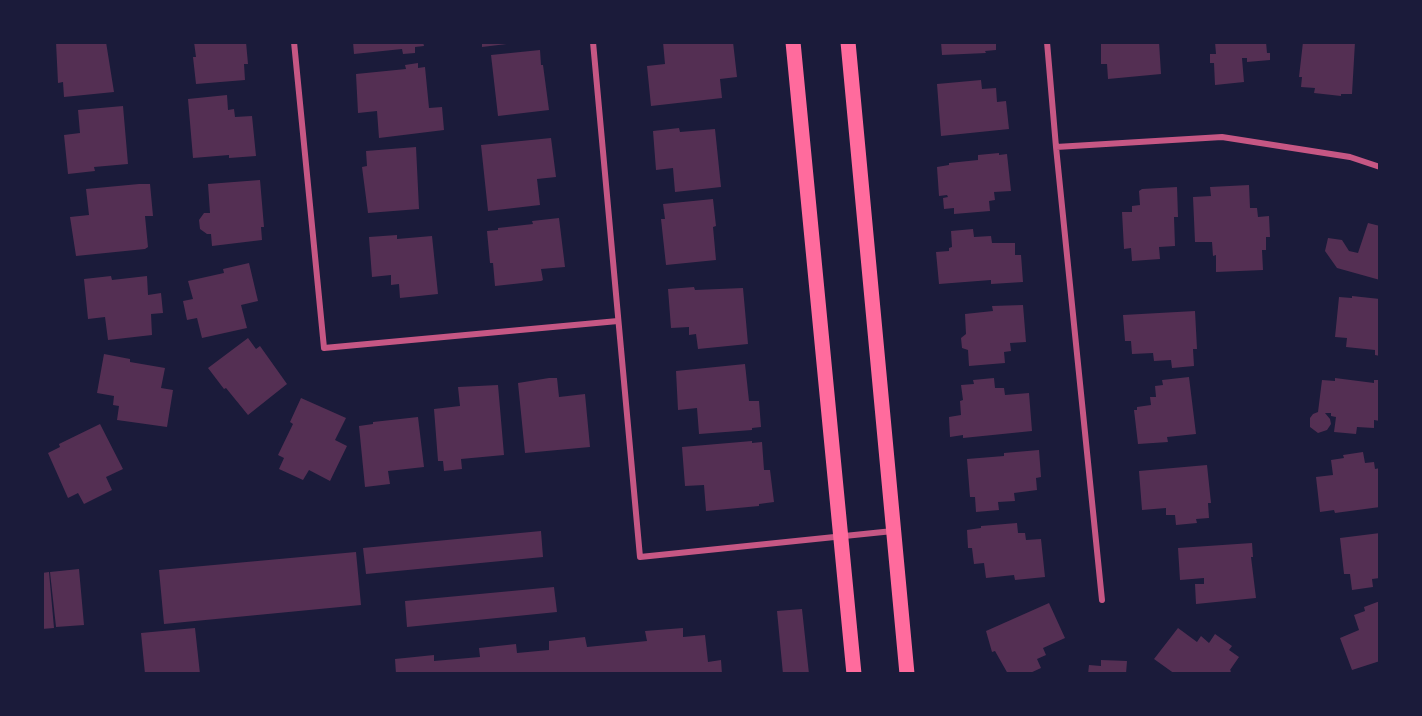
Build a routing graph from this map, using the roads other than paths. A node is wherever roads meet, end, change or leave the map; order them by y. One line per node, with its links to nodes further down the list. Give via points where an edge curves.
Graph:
1 (294, 42): 8 (street, via 324,348)
2 (592, 42): 8 (street)
3 (793, 42): 10 (main road)
4 (848, 42): 9 (main road)
5 (1047, 42): 6 (street)
6 (1056, 147): 7 (street, via 1222,137 1350,158); 11 (street)
7 (1380, 167)
8 (618, 321): 10 (street, via 640,557)
9 (894, 531): 10 (street); 13 (main road)
10 (841, 535): 12 (main road)
11 (1102, 600)
12 (854, 674)
13 (908, 674)

